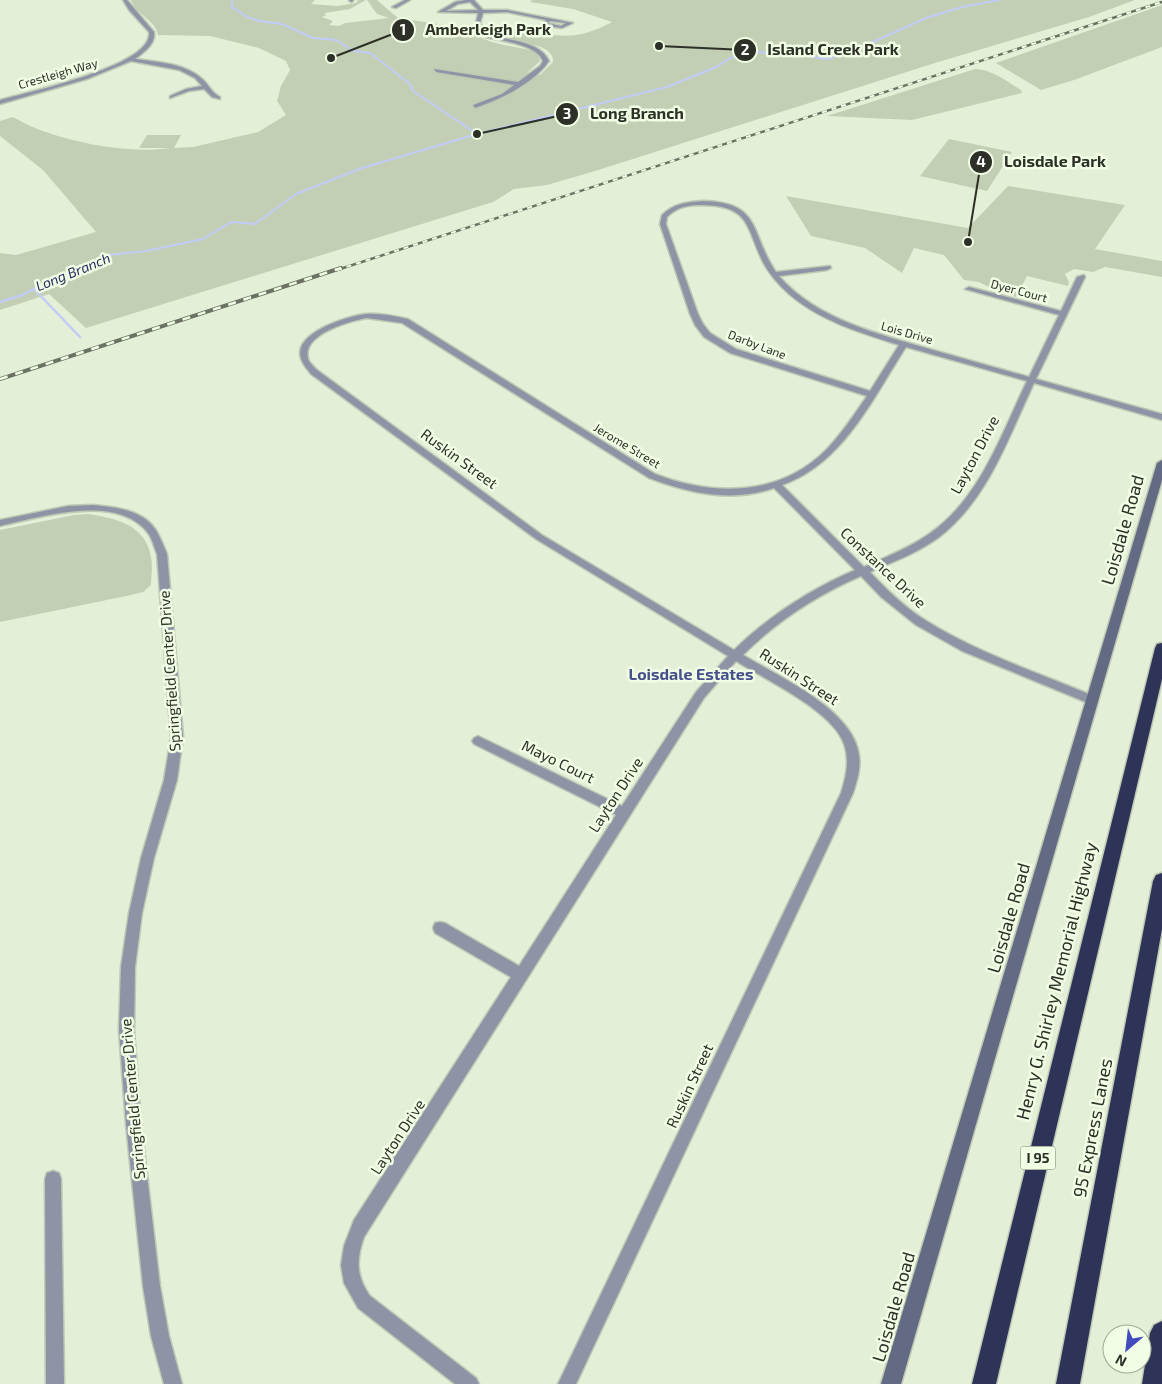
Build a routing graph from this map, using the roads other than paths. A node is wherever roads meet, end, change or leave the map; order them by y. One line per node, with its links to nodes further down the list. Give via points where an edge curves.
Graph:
1 (125, 0): 9 (street, Crestleigh Way, via 127,7 148,26 152,35 144,49)
2 (408, 0): 4 (street)
3 (471, 0): 5 (street); 5 (street, via 440,12)
4 (394, 7)
5 (481, 11): 6 (street); 11 (street, via 478,24 487,36 535,48 543,54 546,61 542,67)
6 (507, 11): 7 (street); 8 (street)
7 (550, 19): 7 (street, via 543,24 562,27 571,23)
8 (491, 20)
9 (128, 60): 12 (street, via 187,71); 15 (street, Crestleigh Way, via 88,78)
10 (436, 70): 11 (street)
11 (519, 84): 16 (street, via 504,95)
12 (206, 87): 13 (street); 14 (street, via 210,95)
13 (172, 97)
14 (218, 98)
15 (0, 102)
16 (475, 106)
17 (695, 203): 19 (street, Lois Drive, via 725,206 742,214); 26 (street, Darby Lane, via 671,209 664,216 663,224 694,314 707,335 733,351)
18 (827, 268): 19 (street)
19 (775, 274): 24 (street, Lois Drive, via 791,292 821,313 861,331)
20 (1081, 277): 22 (street, Layton Drive)
21 (969, 289): 22 (street, Dyer Court)
22 (1063, 314): 25 (street, Layton Drive)
23 (332, 325): 29 (street, Jerome Street, via 367,316 410,323 641,470 665,482 695,491 727,493); 33 (street, Ruskin Street, via 310,340 305,349 306,362 314,372 539,537)
24 (904, 344): 25 (street, Lois Drive); 26 (street, Jerome Street)
25 (1031, 380): 27 (street, Lois Drive); 31 (street, Layton Drive, via 983,481 965,507 947,526 923,543)
26 (870, 394): 29 (street, Jerome Street, via 826,454)
27 (1162, 417)
28 (1162, 463): 34 (main road, Loisdale Road)
29 (777, 486): 31 (street, Constance Drive)
30 (0, 523): 43 (street, Springfield Center Drive, via 66,509 109,509 132,516 149,527 162,554 177,737 176,760 141,885 131,937 126,1018 129,1078 152,1296 163,1355)
31 (862, 572): 33 (street, Layton Drive, via 789,610); 34 (street, Constance Drive, via 899,606 943,637)
32 (1162, 648): 47 (highway, Henry G. Shirley Memorial Highway / I 95)
33 (735, 656): 36 (street, Layton Drive, via 700,695); 45 (street, Ruskin Street, via 831,716 849,741 854,771 847,793)
34 (1092, 700): 46 (main road, Loisdale Road)
35 (478, 741): 36 (street, Mayo Court)
36 (624, 813): 39 (street, Layton Drive)
37 (1162, 881): 48 (highway, 95 Express Lanes)
38 (440, 928): 39 (street)
39 (521, 975): 44 (street, Layton Drive, via 360,1226 349,1257 351,1281 364,1302)
40 (53, 1179): 42 (street)
41 (1162, 1333): 49 (highway)
42 (55, 1384)
43 (173, 1384)
44 (470, 1384)
45 (567, 1384)
46 (891, 1384)
47 (984, 1384)
48 (1068, 1384)
49 (1154, 1384)

